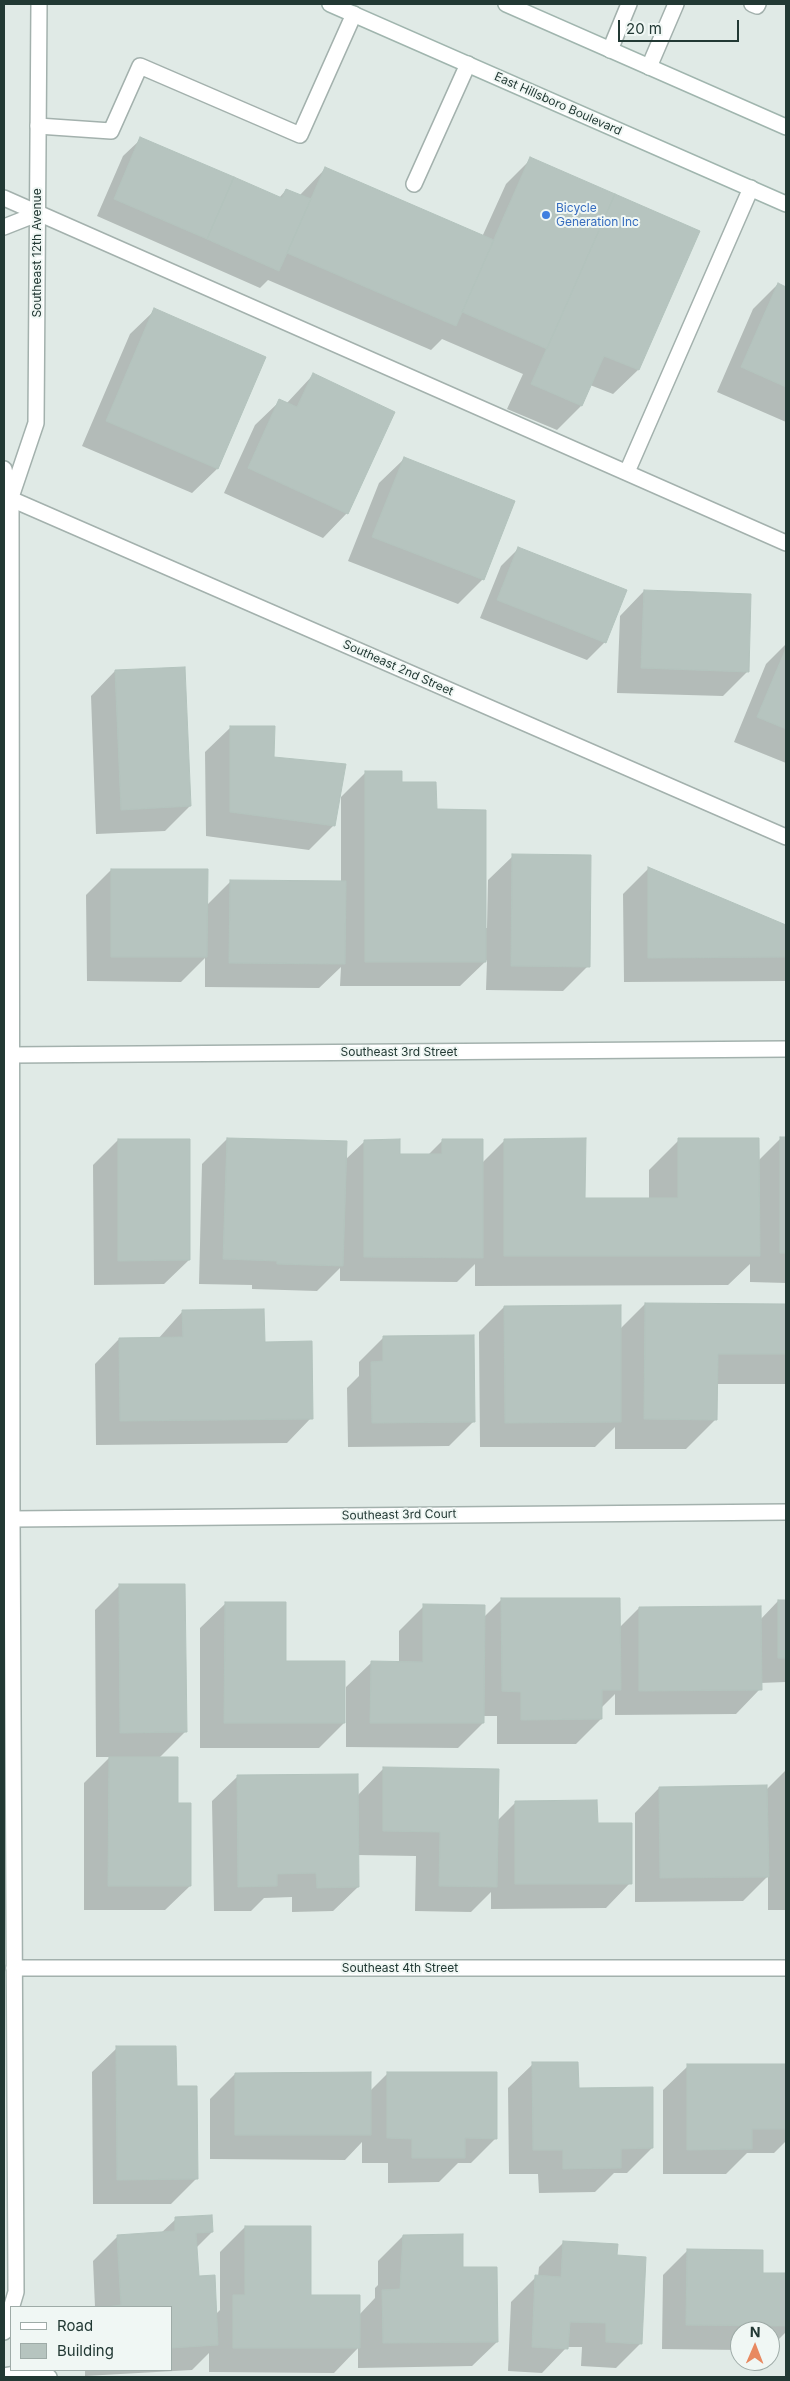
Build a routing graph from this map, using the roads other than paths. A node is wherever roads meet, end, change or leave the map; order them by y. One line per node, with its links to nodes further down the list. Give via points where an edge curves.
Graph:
1 (39, 4): 13 (street, Southeast 12th Avenue)
2 (330, 4): 9 (street, East Hillsboro Boulevard)
3 (506, 4): 8 (street)
4 (629, 4): 10 (street)
5 (676, 4): 12 (street)
6 (752, 4): 7 (street)
7 (758, 4)
8 (521, 7): 10 (street)
9 (354, 14): 11 (street, East Hillsboro Boulevard); 13 (street, via 300,135 140,66 112,131)
10 (610, 50): 12 (street)
11 (468, 64): 15 (street); 16 (street, East Hillsboro Boulevard)
12 (650, 67): 14 (street)
13 (38, 126): 19 (street, Southeast 12th Avenue)
14 (786, 127)
15 (414, 184)
16 (751, 188): 18 (street, East Hillsboro Boulevard); 22 (street)
17 (4, 198): 19 (street)
18 (786, 204)
19 (37, 214): 20 (street); 22 (street); 23 (street, Southeast 12th Avenue, via 36,423)
20 (4, 227)
21 (4, 469): 23 (street, Southeast 12th Avenue)
22 (627, 472): 24 (street)
23 (10, 499): 25 (street, Southeast 12th Avenue); 26 (street, Southeast 2nd Street)
24 (786, 543)
25 (7, 800): 28 (street, Southeast 12th Avenue)
26 (786, 837)
27 (786, 1049): 28 (street, Southeast 3rd Street)
28 (11, 1055): 29 (street, Southeast 12th Avenue)
29 (7, 1109): 31 (street, Southeast 12th Avenue)
30 (786, 1512): 31 (street, Southeast 3rd Court)
31 (12, 1519): 32 (street, Southeast 12th Avenue)
32 (14, 1968): 33 (street, Southeast 4th Street); 34 (street, Southeast 12th Avenue)
33 (786, 1968)
34 (16, 2292): 35 (street, Southeast 12th Avenue); 36 (street, Southeast 12th Avenue)
35 (12, 2306)
36 (23, 2306)
37 (10, 2312): 38 (street, Southeast 12th Avenue)
38 (4, 2332)
39 (4, 2376): 40 (street, via 22,2373)
40 (49, 2377)

